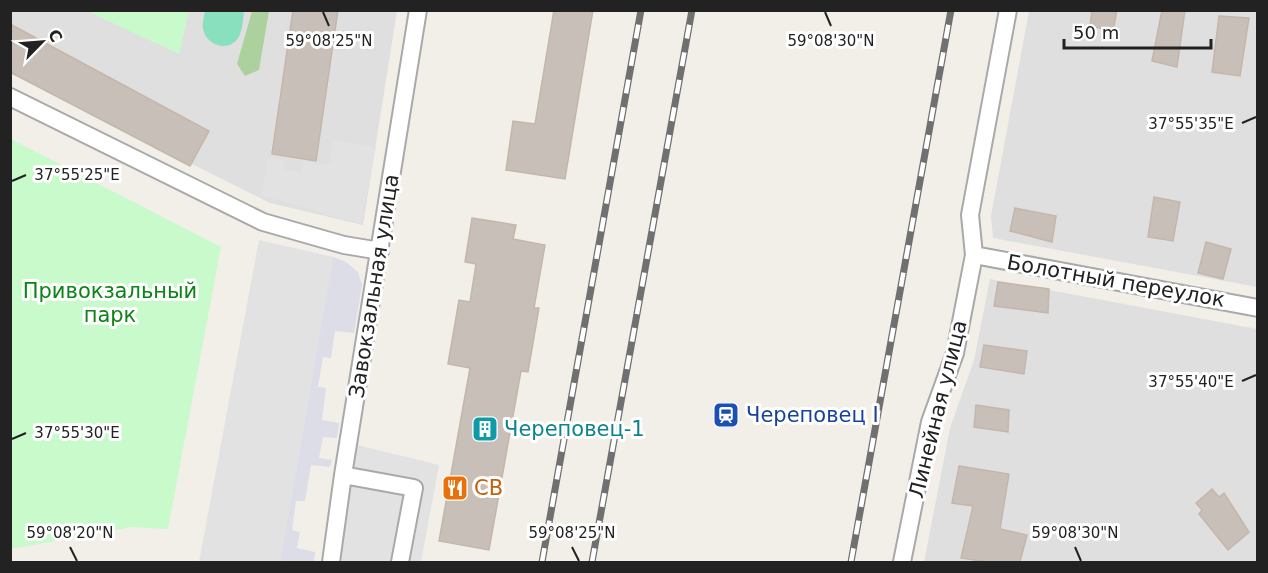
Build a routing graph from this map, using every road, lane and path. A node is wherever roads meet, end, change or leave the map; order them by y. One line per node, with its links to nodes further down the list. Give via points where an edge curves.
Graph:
1 (418, 10): 4 (street, Завокзальная улица)
2 (1008, 10): 5 (street, Линейная улица, via 970,215)
3 (10, 97): 4 (street, via 263,222)
4 (380, 251): 7 (street, Завокзальная улица)
5 (974, 255): 6 (street, Болотный переулок); 10 (street, Линейная улица, via 955,353 930,422)
6 (1257, 308)
7 (344, 475): 8 (street, Завокзальная улица); 9 (street, via 414,488)
8 (331, 562)
9 (400, 562)
10 (902, 562)

